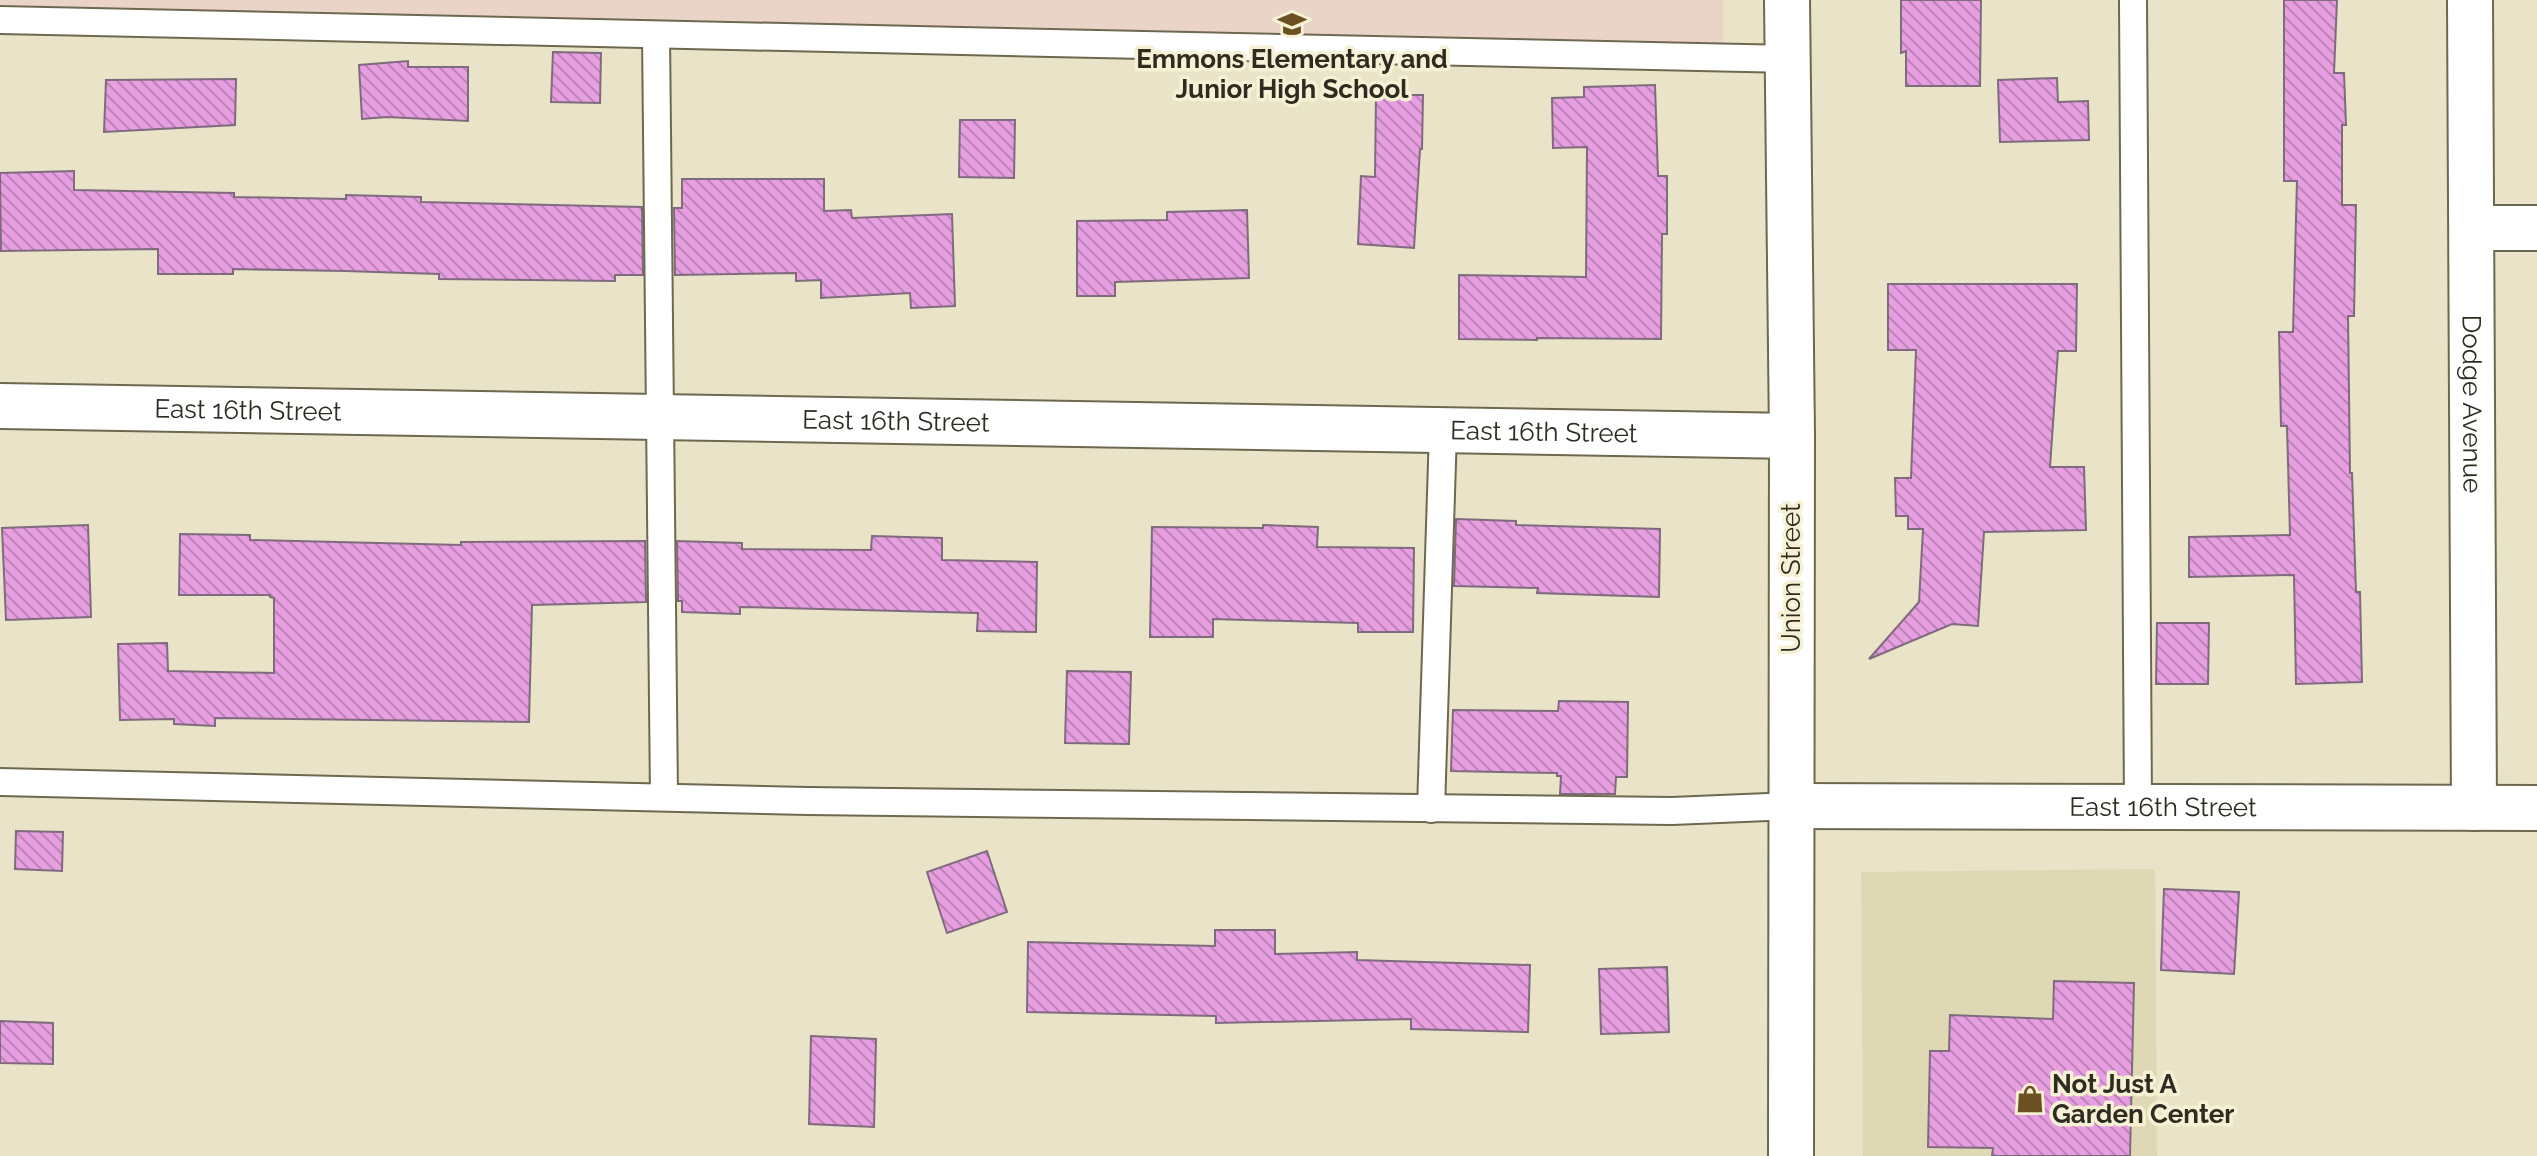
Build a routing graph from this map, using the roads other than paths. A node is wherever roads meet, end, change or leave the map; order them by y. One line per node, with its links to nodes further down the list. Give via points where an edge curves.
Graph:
1 (1787, 0): 6 (street, Union Street)
2 (2133, 0): 16 (lane)
3 (2470, 0): 7 (street, Dodge Avenue)
4 (0, 20): 5 (lane)
5 (656, 35): 6 (lane); 10 (lane)
6 (1788, 59): 12 (street, Union Street)
7 (2472, 228): 8 (street); 17 (street, Dodge Avenue)
8 (2537, 228)
9 (0, 406): 10 (street, East 16th Street)
10 (660, 418): 11 (street, East 16th Street); 14 (lane)
11 (1443, 431): 12 (street, East 16th Street); 19 (lane)
12 (1792, 436): 15 (street, Union Street)
13 (0, 782): 14 (lane)
14 (664, 797): 19 (lane)
15 (1791, 806): 16 (street, East 16th Street); 19 (lane, via 1672,811); 20 (street, Union Street)
16 (2138, 806): 17 (street, East 16th Street)
17 (2474, 808): 18 (street, East 16th Street)
18 (2537, 808)
19 (1431, 809)
20 (1791, 1156)

